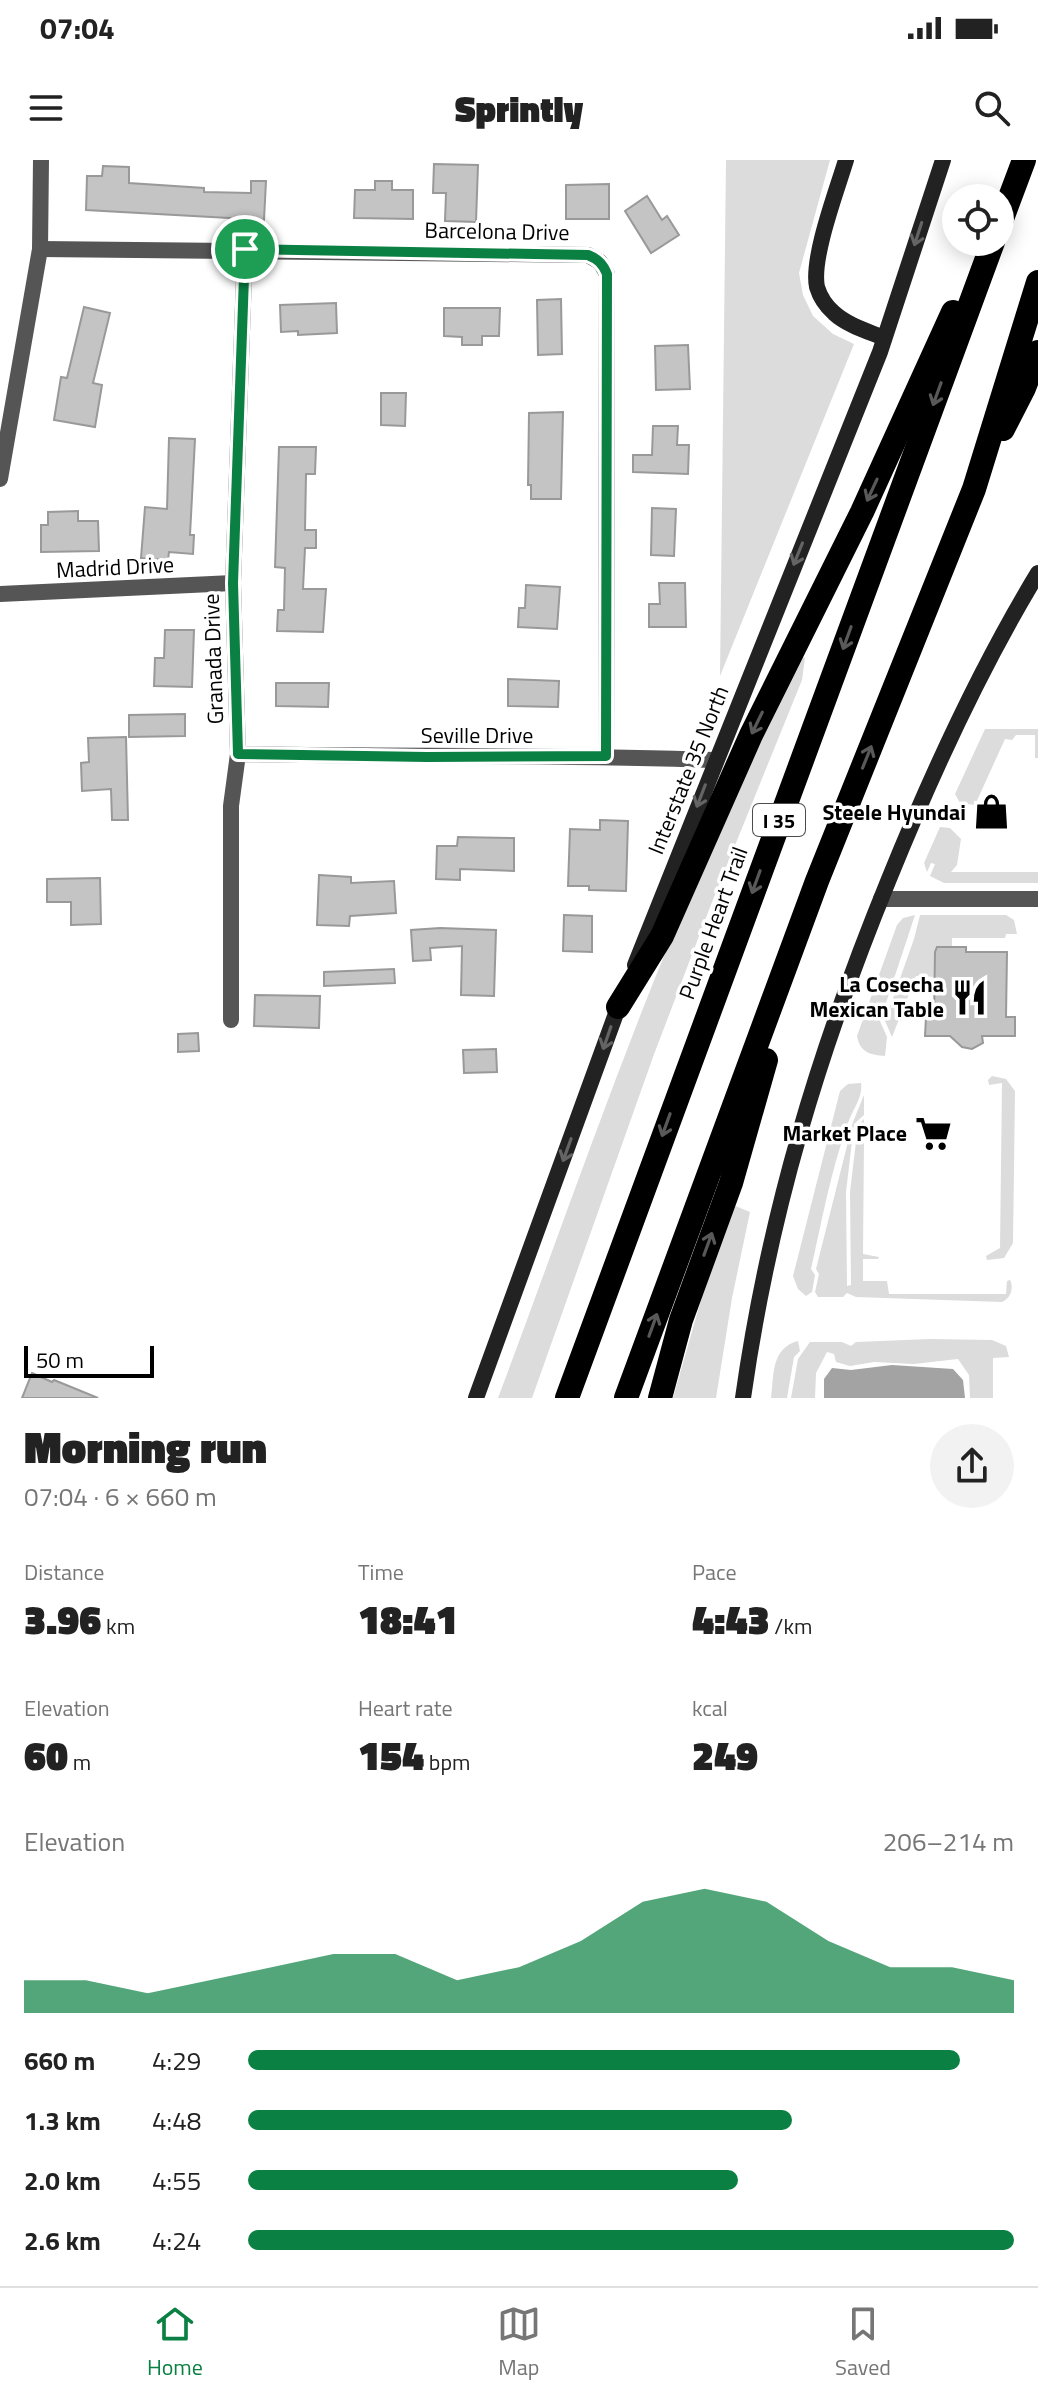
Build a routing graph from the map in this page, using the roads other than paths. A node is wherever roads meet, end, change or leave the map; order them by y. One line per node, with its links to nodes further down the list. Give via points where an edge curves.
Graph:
1 (41, 160): 6 (street)
2 (846, 160): 11 (main road, via 821,246 817,286 835,315)
3 (943, 160): 11 (main road, Interstate 35 North, one-way to 11)
4 (1024, 160): 5 (highway)
5 (1014, 185)
6 (40, 249): 7 (street, Barcelona Drive); 13 (street)
7 (245, 249): 16 (street, Granada Drive); 19 (street, Barcelona Drive, via 588,255 604,268)
8 (983, 256): 24 (highway, one-way to 24, via 751,735 662,936)
9 (985, 256): 27 (highway, Purple Heart Trail / I 35, one-way to 27)
10 (1038, 282): 14 (highway, I 35)
11 (884, 338): 20 (main road, Interstate 35 North, one-way to 20)
12 (1038, 352): 14 (highway)
13 (0, 479)
14 (974, 489): 21 (highway, I 35, one-way to 14)
15 (1038, 573): 22 (main road, via 988,658)
16 (233, 583): 17 (street, Madrid Drive); 18 (street, Granada Drive)
17 (0, 594)
18 (238, 754): 19 (street, Seville Drive); 25 (street, Granada Drive, via 231,806)
19 (606, 756): 20 (street, Seville Drive)
20 (715, 760): 24 (main road, Interstate 35 North, one-way to 24)
21 (817, 881): 28 (highway, I 35, one-way to 21); 29 (highway, one-way to 21, via 681,1320 731,1183)
22 (881, 899): 23 (street); 30 (main road, via 833,1023 794,1146 765,1264)
23 (1038, 899)
24 (618, 1007): 26 (main road, Interstate 35 North, one-way to 26)
25 (231, 1020)
26 (476, 1398)
27 (567, 1398)
28 (626, 1398)
29 (660, 1398)
30 (743, 1398)

